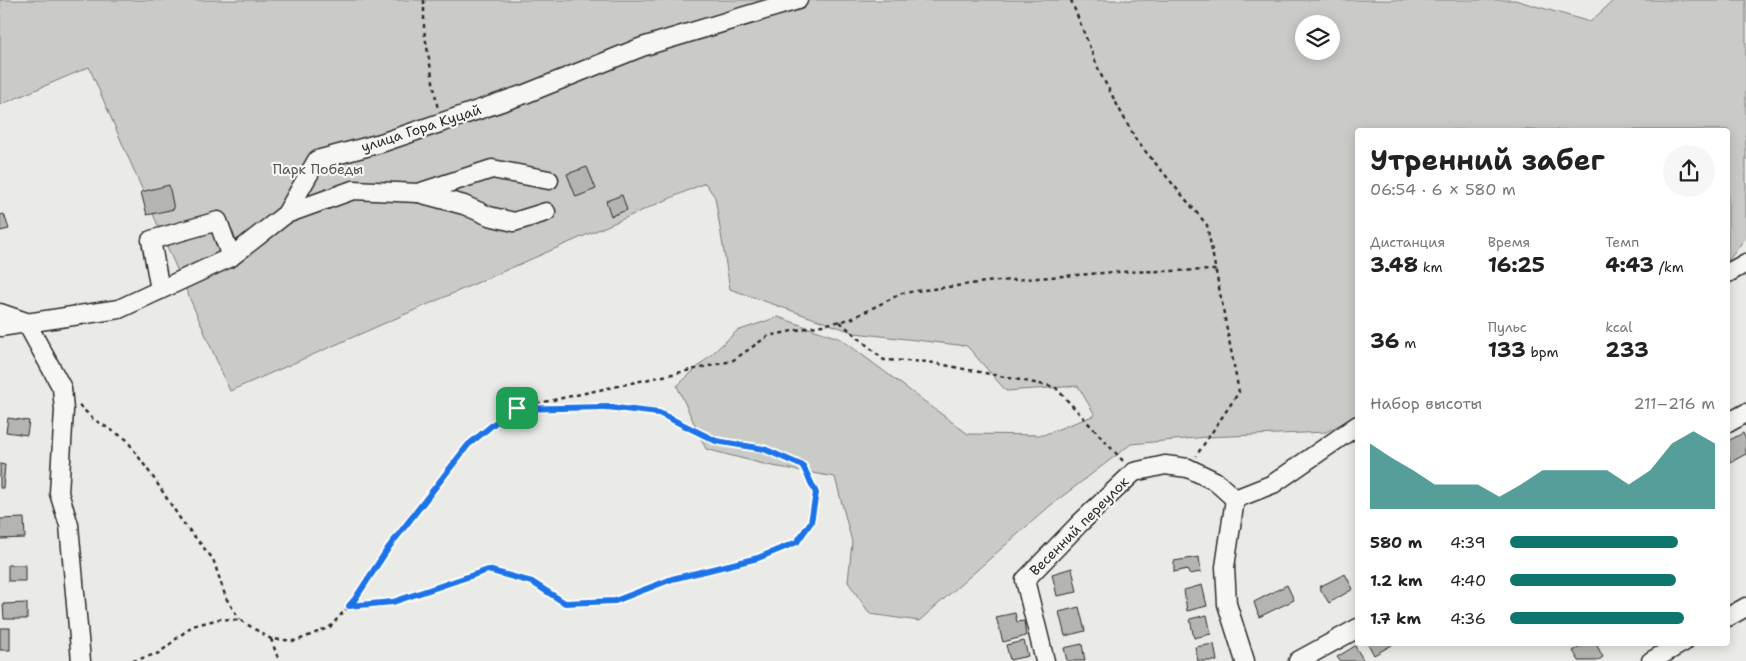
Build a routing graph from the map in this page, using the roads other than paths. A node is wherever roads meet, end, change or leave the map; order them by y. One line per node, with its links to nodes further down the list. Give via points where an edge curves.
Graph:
1 (798, 0): 5 (street, улица Гора Куцай, via 642,47 526,94 380,143 317,160)
2 (549, 180): 3 (street, via 492,169)
3 (418, 193): 4 (street, via 514,222); 5 (street, via 353,190)
4 (546, 212)
5 (286, 214): 6 (street, улица Гора Куцай)
6 (231, 257): 9 (street, улица Гора Куцай); 9 (street, via 218,221 150,240)
7 (1746, 264): 8 (street)
8 (1730, 272)
9 (160, 290): 11 (street, улица Гора Куцай, via 119,309)
10 (0, 313): 11 (street)
11 (26, 322): 12 (street, улица Гора Куцай); 21 (street, via 62,388 64,410 59,494 69,525)
12 (0, 327)
13 (1746, 414): 14 (street)
14 (1730, 422)
15 (1355, 427): 16 (street, via 1273,484)
16 (1235, 499): 22 (street, Весенний переулок, via 1215,481 1188,468 1165,466 1134,472 1025,580); 23 (street, via 1225,567 1227,604)
17 (1746, 606): 18 (street)
18 (1730, 616)
19 (1355, 630): 24 (street)
20 (1677, 646): 25 (street)
21 (81, 661)
22 (1045, 661)
23 (1245, 661)
24 (1298, 661)
25 (1651, 661)

